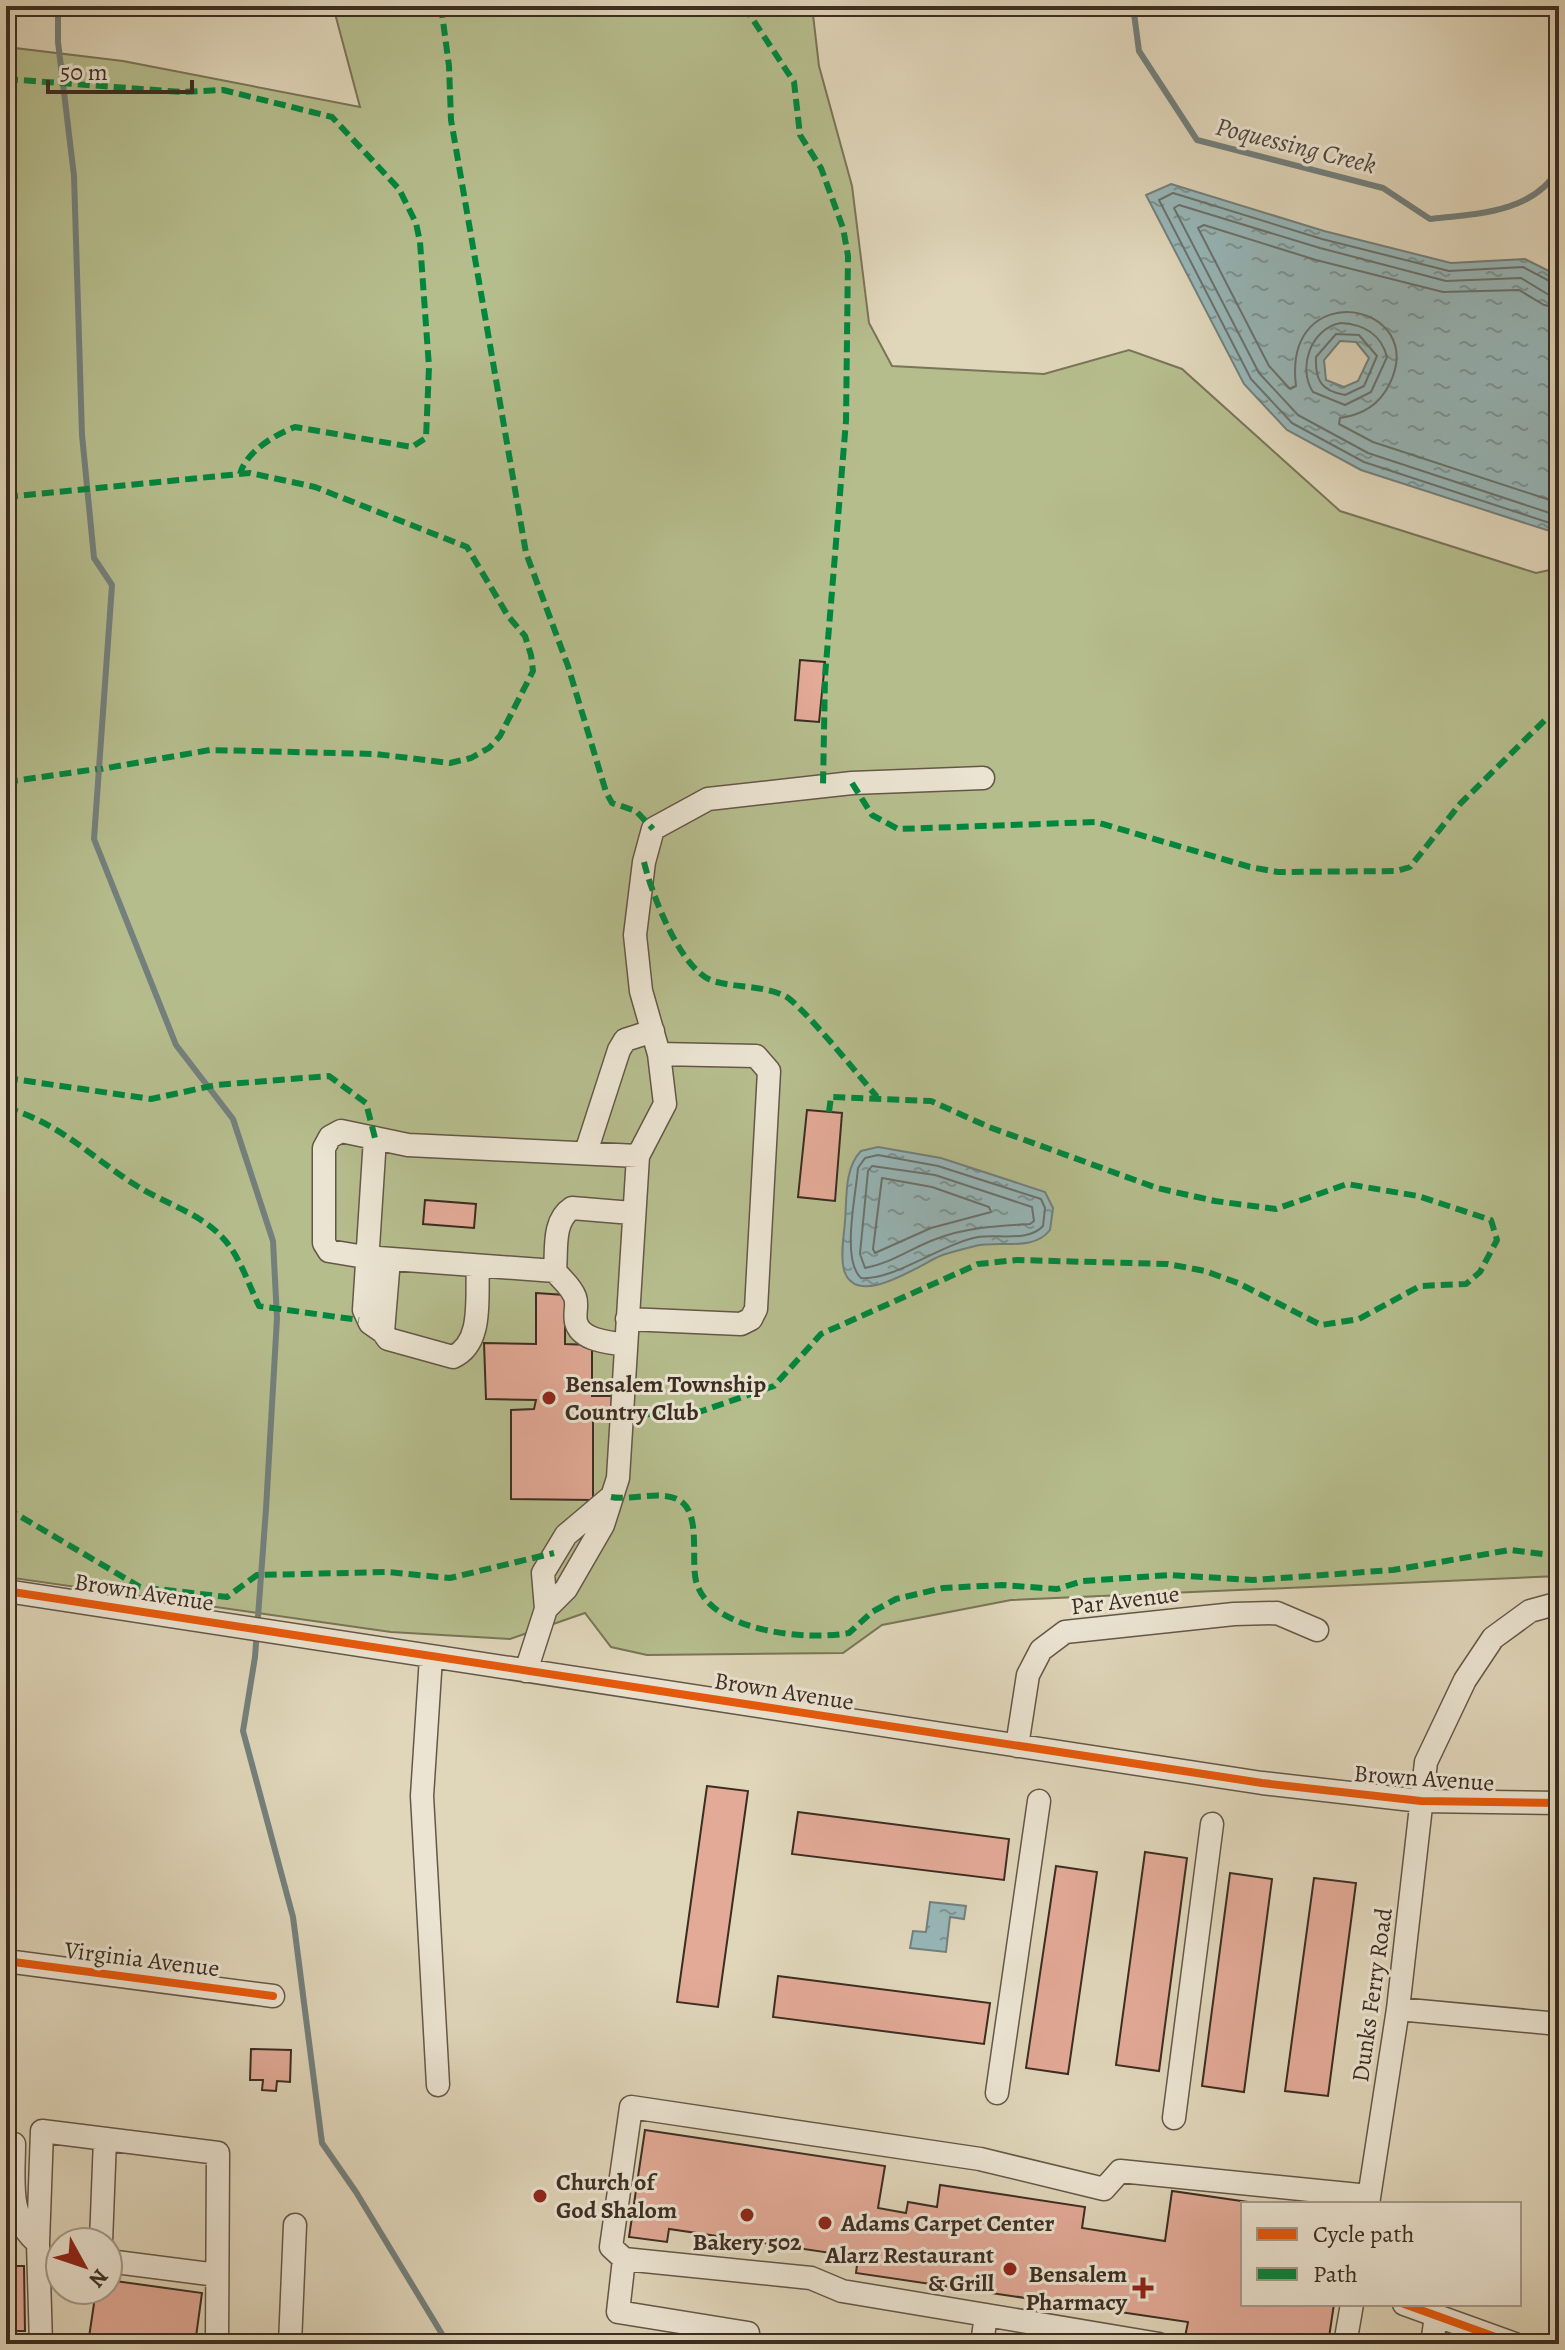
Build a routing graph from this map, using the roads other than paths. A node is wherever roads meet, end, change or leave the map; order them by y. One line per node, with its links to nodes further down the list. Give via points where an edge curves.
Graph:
1 (983, 778): 2 (street, via 852,783 708,799 653,829 635,935 641,991)
2 (653, 1031): 3 (street); 5 (street, via 625,1040 619,1050)
3 (659, 1054): 6 (street, via 665,1104); 12 (street, via 756,1056 769,1071 756,1309 741,1324)
4 (375, 1138): 5 (street, via 408,1145); 8 (street); 8 (street, via 341,1131 324,1148 324,1243 329,1251)
5 (586, 1152): 6 (street)
6 (638, 1156): 7 (street)
7 (632, 1213): 11 (street, via 572,1208 563,1214); 12 (street)
8 (365, 1257): 9 (street); 13 (street, via 364,1310)
9 (389, 1259): 10 (street); 13 (street)
10 (478, 1266): 11 (street); 13 (street, via 473,1340 465,1352 453,1357 395,1344)
11 (555, 1271): 14 (street, via 577,1301 580,1332)
12 (627, 1319): 14 (street)
13 (383, 1332)
14 (625, 1345): 19 (street, via 618,1478 611,1497 566,1535 543,1573 546,1609)
15 (6, 1591): 18 (street, Brown Avenue)
16 (1559, 1603): 22 (street, Dunks Ferry Road, via 1509,1623 1479,1656 1426,1762)
17 (1317, 1630): 20 (street, Par Avenue, via 1277,1613 1065,1632 1041,1650 1028,1675)
18 (431, 1657): 19 (street, Brown Avenue); 29 (street, via 422,1796)
19 (526, 1671): 20 (street, Brown Avenue)
20 (1017, 1746): 22 (street, Brown Avenue)
21 (1039, 1801): 30 (street)
22 (1421, 1801): 23 (street, Brown Avenue); 27 (street, Dunks Ferry Road)
23 (1559, 1803)
24 (1212, 1824): 31 (street)
25 (6, 1961): 26 (street, Virginia Avenue)
26 (273, 1996)
27 (1398, 2009): 28 (street); 34 (street, Dunks Ferry Road)
28 (1559, 2024)
29 (438, 2085)
30 (997, 2093)
31 (1174, 2118)
32 (105, 2139): 36 (street); 37 (street, via 42,2131); 40 (street, via 218,2153)
33 (6, 2144): 37 (street, via 14,2144 15,2214)
34 (1368, 2200): 38 (street, via 1120,2171 1104,2189 980,2159 631,2107 611,2247)
35 (295, 2225): 48 (street)
36 (102, 2226)
37 (38, 2243): 46 (street)
38 (624, 2259): 43 (street, via 811,2278 842,2291); 49 (street, via 618,2312 748,2333)
39 (124, 2263): 40 (street)
40 (217, 2275): 47 (street)
41 (1352, 2306): 52 (street)
42 (1409, 2306): 44 (street)
43 (986, 2315): 50 (street); 51 (street)
44 (1436, 2316): 45 (street); 53 (street)
45 (1510, 2343)
46 (41, 2344)
47 (217, 2344)
48 (290, 2344)
49 (747, 2344)
50 (982, 2344)
51 (1159, 2344)
52 (1345, 2344)
53 (1432, 2344)

